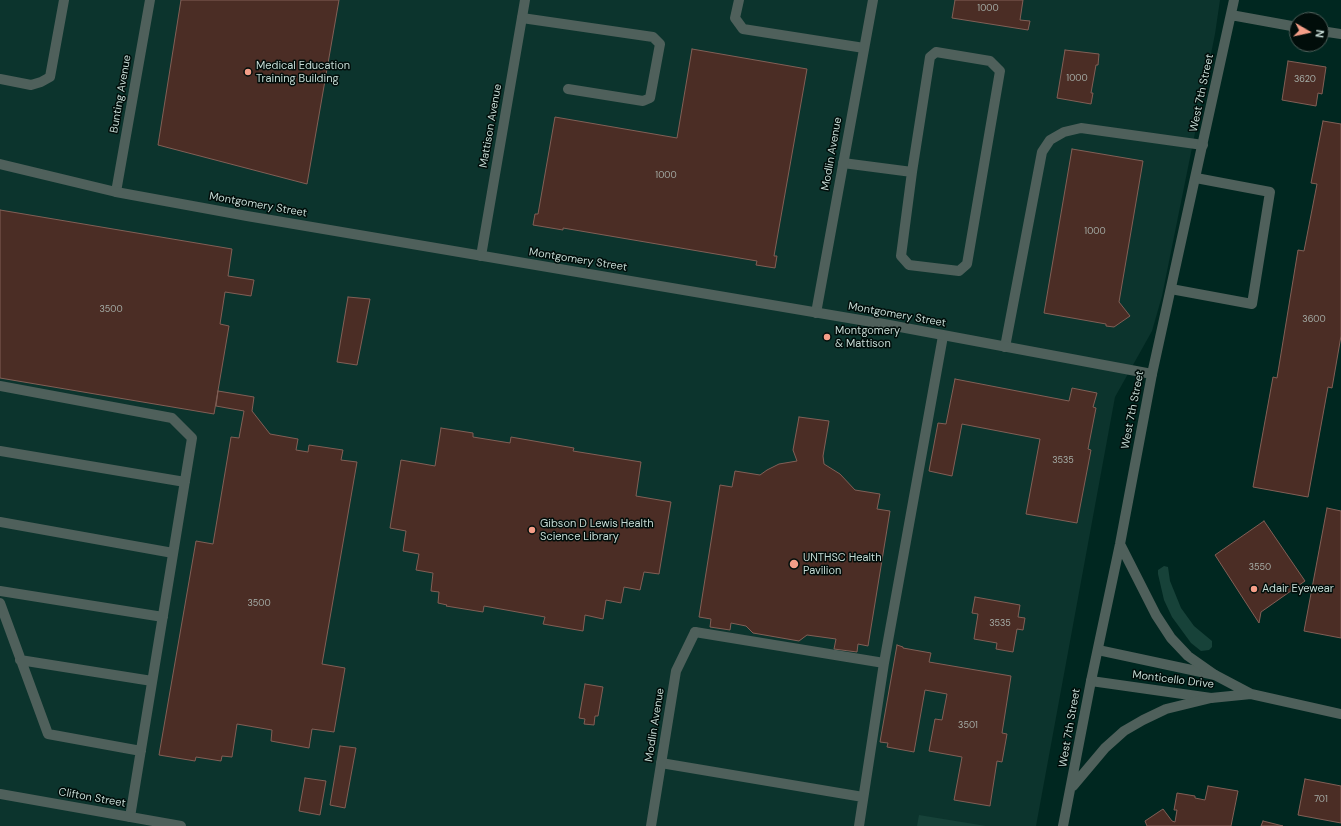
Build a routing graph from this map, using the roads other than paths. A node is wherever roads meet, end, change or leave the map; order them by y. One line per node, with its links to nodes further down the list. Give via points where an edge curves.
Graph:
1 (64, 0): 13 (street, via 50,77 31,84)
2 (150, 0): 20 (street, Bunting Avenue)
3 (525, 0): 8 (street, Mattison Avenue)
4 (739, 0): 12 (street, via 735,18 743,28)
5 (873, 0): 12 (street, Modlin Avenue)
6 (1234, 0): 7 (street, West 7th Street)
7 (1231, 15): 9 (street); 15 (street, West 7th Street)
8 (522, 18): 14 (street, via 653,37 660,44 650,98 643,101); 21 (street, Mattison Avenue)
9 (1289, 26)
10 (1329, 32): 11 (street)
11 (1341, 34)
12 (864, 48): 16 (street, Modlin Avenue)
13 (0, 79)
14 (568, 89)
15 (1202, 145): 19 (street, West 7th Street); 25 (street, via 1081,128 1064,132 1050,140 1042,152)
16 (843, 163): 18 (street); 23 (street, Modlin Avenue)
17 (0, 164): 20 (street, Montgomery Street)
18 (912, 172): 18 (street, via 930,57 936,52 990,61 1000,71 967,264 959,271 909,265 901,256)
19 (1196, 178): 22 (street, West 7th Street); 22 (street, via 1270,192 1252,304)
20 (116, 192): 21 (street, Montgomery Street)
21 (481, 256): 23 (street, Montgomery Street)
22 (1171, 289): 26 (street, West 7th Street)
23 (816, 313): 24 (street, Montgomery Street)
24 (943, 336): 25 (street, Montgomery Street); 38 (street)
25 (1005, 347): 26 (street, Montgomery Street)
26 (1152, 374): 31 (street, West 7th Street)
27 (0, 386): 29 (street, via 172,418 192,438)
28 (0, 451): 29 (street)
29 (185, 482): 32 (street)
30 (0, 522): 32 (street)
31 (1120, 544): 36 (street, West 7th Street); 39 (street, via 1156,615 1171,638 1188,656)
32 (173, 553): 35 (street)
33 (0, 591): 35 (street)
34 (0, 603): 37 (street)
35 (163, 617): 40 (street)
36 (1098, 650): 39 (street, Monticello Drive); 41 (street, West 7th Street)
37 (20, 660): 40 (street); 45 (street, via 48,734)
38 (884, 663): 46 (street, Modlin Avenue, via 695,632 676,671); 49 (street)
39 (1214, 675): 42 (street, Monticello Drive)
40 (152, 681): 45 (street)
41 (1091, 681): 43 (street, Monticello Drive); 47 (street, West 7th Street)
42 (1251, 694): 43 (street, Monticello Drive); 44 (street, Monticello Drive)
43 (1211, 698): 47 (street, via 1166,709 1124,731 1105,748)
44 (1341, 714)
45 (141, 751): 50 (street)
46 (661, 763): 49 (street); 52 (street, Modlin Avenue)
47 (1071, 788): 54 (street, West 7th Street)
48 (0, 794): 50 (street, Clifton Street)
49 (863, 797): 53 (street)
50 (130, 817): 51 (street, Clifton Street)
51 (181, 826)
52 (651, 826)
53 (859, 826)
54 (1063, 826)

